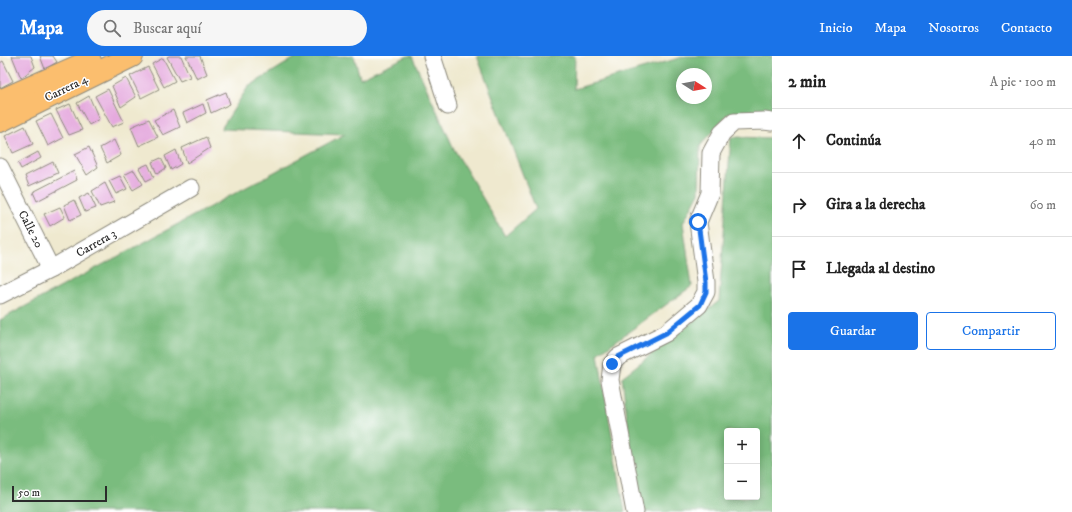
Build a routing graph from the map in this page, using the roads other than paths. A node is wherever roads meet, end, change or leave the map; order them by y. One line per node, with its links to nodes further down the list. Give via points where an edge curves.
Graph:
1 (100, 56): 4 (main road, Carrera 4)
2 (132, 56): 6 (main road, Carrera 4)
3 (432, 56): 5 (street)
4 (0, 101)
5 (448, 106)
6 (0, 121)
7 (772, 122): 12 (street, via 734,122 722,133 711,153 710,193 698,222 706,282 706,292 700,305 666,333 618,357 612,364 610,380)
8 (0, 167): 10 (street, Calle 20)
9 (191, 188): 10 (street, Carrera 3)
10 (51, 269): 11 (street, Carrera 3)
11 (0, 296)
12 (635, 512)

